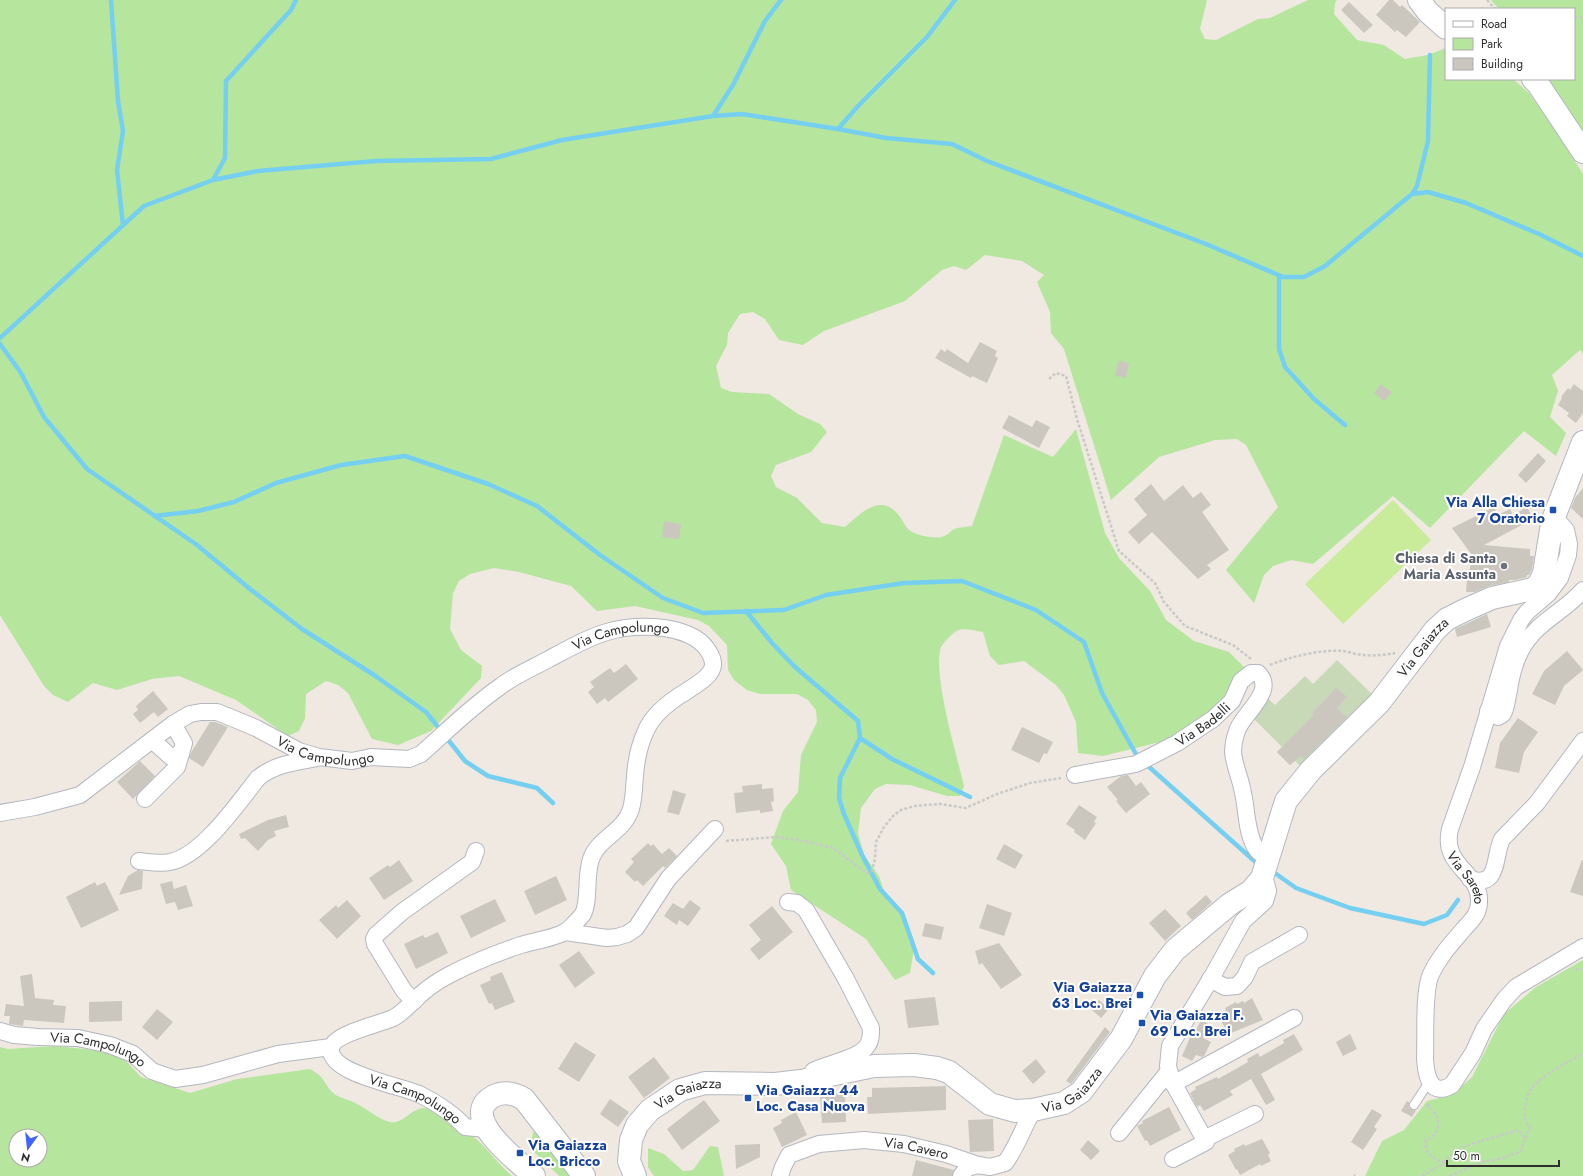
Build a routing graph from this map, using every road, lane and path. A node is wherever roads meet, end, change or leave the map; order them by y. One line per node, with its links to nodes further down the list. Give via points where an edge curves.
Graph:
1 (1418, 0): 4 (main road)
2 (1487, 0): 3 (path)
3 (1494, 8)
4 (1445, 27)
5 (1534, 80): 6 (main road)
6 (1583, 152)
7 (1049, 379): 12 (path, via 1056,373 1066,376 1119,551 1155,584 1164,602 1186,626 1233,645 1251,659)
8 (1583, 442): 9 (main road, Via Gaiazza)
9 (1554, 518): 11 (main road, Via Gaiazza, via 1544,573 1536,587 1492,598 1447,619); 13 (street, Via Sareto, via 1569,537 1569,549 1560,578 1555,587 1521,620 1508,646)
10 (1583, 590): 13 (street, via 1568,606 1533,631 1516,661 1503,714 1498,717)
11 (1419, 651): 12 (path, via 1381,655 1342,651 1320,652 1271,664); 24 (main road, Via Gaiazza, via 1379,703 1311,770 1286,801)
12 (1258, 673): 19 (street, Via Badelli, via 1251,673 1241,681 1232,701 1213,719 1177,743 1136,764); 24 (street, Via Badelli, via 1264,685 1261,696 1237,728 1233,752 1250,836 1260,853)
13 (1488, 711): 27 (street, Via Sareto, via 1448,836 1452,856)
14 (173, 724): 15 (street, Via Campolungo); 17 (street, via 184,743); 18 (street, Via Campolungo, via 190,714 217,712 256,728 299,751)
15 (152, 740): 17 (street, via 171,757); 21 (street, Via Campolungo, via 80,795)
16 (1583, 741): 27 (street, via 1548,790 1502,839 1491,877 1483,881)
17 (181, 754): 20 (street, via 177,767)
18 (319, 757): 25 (street, via 279,765 266,772 258,778 214,833 189,854 170,862); 29 (street, Via Campolungo, via 352,761 370,757 409,759 421,754 480,701 504,684 599,633 628,627 655,627 676,629 693,637 704,645 713,661 712,668 699,683 674,699 653,718 640,749 630,812 622,826 591,856 583,914)
19 (1075, 775): 22 (path, via 1030,783 966,808 940,804 901,810 884,827 876,842 872,871 867,873 833,848 776,837)
20 (145, 799)
21 (0, 813)
22 (719, 835): 29 (street, via 668,879 636,928 627,934 607,938)
23 (476, 851): 33 (street, via 472,862 402,912 374,939 404,991)
24 (1269, 857): 26 (main road, Via Gaiazza)
25 (139, 861)
26 (1262, 878): 32 (street, via 1268,891 1265,901 1243,921); 43 (main road, Via Gaiazza, via 1251,891 1230,904 1175,950 1155,976 1121,1039 1081,1092 1064,1103)
27 (1470, 878): 40 (street, Via Sareto, via 1479,894 1476,915 1440,958 1430,976 1425,1059)
28 (788, 902): 39 (street, Via Gaiazza, via 797,903 806,910 871,1028 867,1047 859,1053 816,1070)
29 (565, 932): 33 (street, Via Campolungo, via 482,959 434,983)
30 (1299, 935): 32 (street, via 1252,962 1245,978 1237,986 1225,987)
31 (1583, 947): 40 (street, via 1516,987 1484,1029 1473,1053 1452,1085 1448,1088 1437,1088)
32 (1210, 979): 38 (street, via 1170,1046 1168,1066)
33 (414, 1001): 36 (street, Via Campolungo, via 395,1017 343,1036)
34 (1294, 1018): 38 (street)
35 (0, 1031): 36 (street, Via Campolungo, via 38,1037 78,1038 110,1045 132,1054 152,1071 175,1079 202,1075 278,1054)
36 (331, 1047): 45 (street, Via Campolungo, via 330,1051 335,1060 349,1070 419,1094 459,1120 465,1127)
37 (1583, 1055): 48 (path, via 1548,1075 1529,1092 1524,1110 1525,1121 1530,1128)
38 (1171, 1078): 46 (street); 47 (street)
39 (801, 1080): 43 (main road, Via Gaiazza, via 874,1066 914,1065 949,1072 990,1104 1003,1109); 54 (main road, Via Gaiazza, via 775,1084 705,1083 680,1090 650,1110 637,1125 629,1161)
40 (1429, 1082): 41 (lane)
41 (1420, 1097): 42 (lane); 50 (path, via 1437,1116 1439,1122 1435,1134 1426,1140 1426,1147 1437,1160)
42 (1414, 1106)
43 (1033, 1110): 51 (street, Via Cavero, via 1005,1163 990,1167)
44 (1255, 1114): 47 (street)
45 (486, 1129): 52 (main road); 53 (main road, via 482,1112 488,1101 498,1094 511,1093 518,1096 530,1106)
46 (1119, 1133)
47 (1204, 1138): 49 (street, via 1206,1142)
48 (1525, 1138): 50 (path, via 1518,1130 1468,1145 1456,1151); 58 (path, via 1521,1151 1482,1162)
49 (1173, 1159)
50 (1444, 1162): 57 (path)
51 (978, 1166): 55 (street, Via Cavero, via 946,1154 904,1144 864,1140 819,1144 790,1155); 56 (street, via 967,1168)
52 (534, 1176)
53 (584, 1176)
54 (635, 1176)
55 (780, 1176)
56 (961, 1176)
57 (1422, 1176)
58 (1450, 1176)

